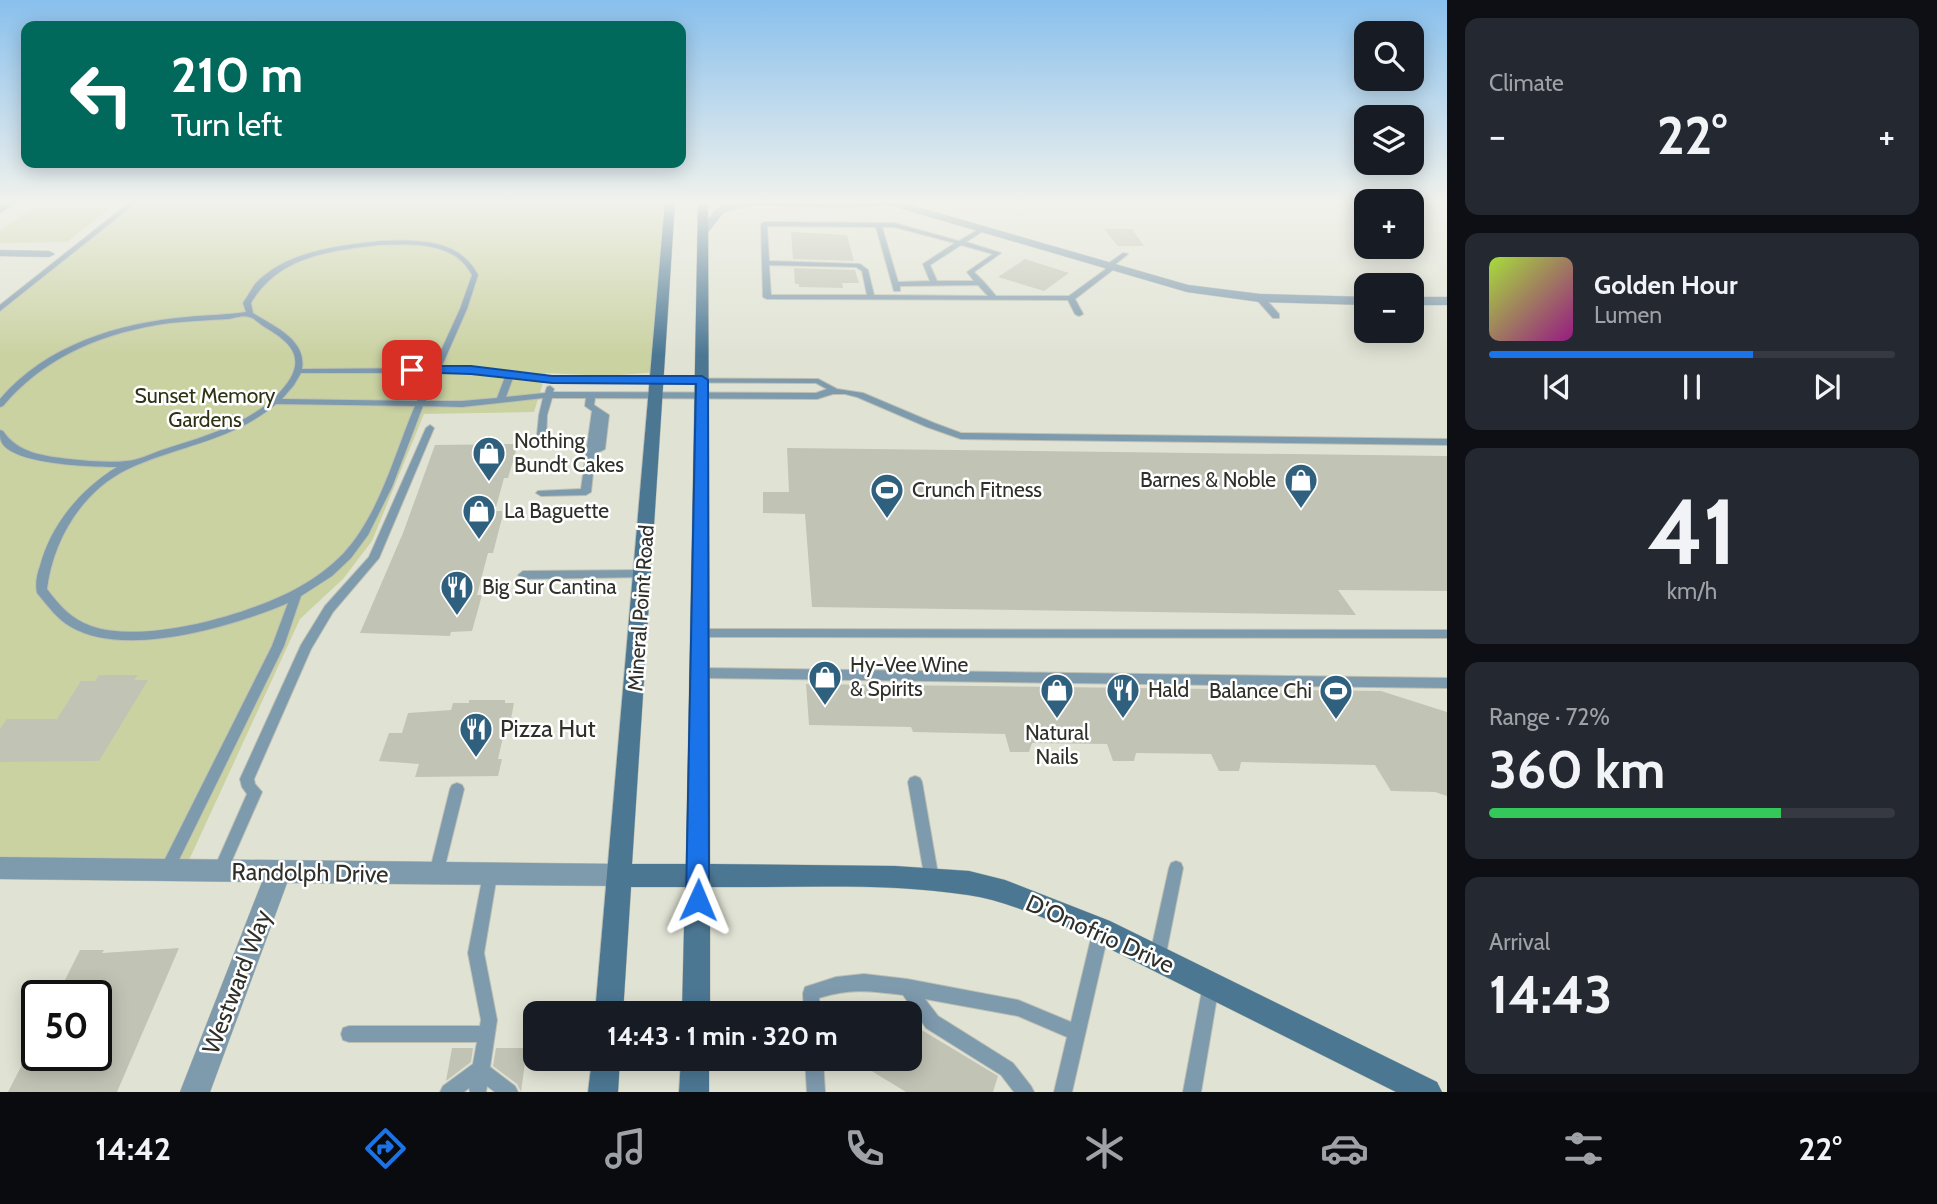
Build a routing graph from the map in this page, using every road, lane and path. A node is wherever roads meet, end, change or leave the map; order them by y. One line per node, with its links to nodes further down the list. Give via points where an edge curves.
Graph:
1 (0, 253): 12 (street)
2 (70, 253): 27 (lane)
3 (322, 253): 28 (lane, via 301,259 259,284 247,303)
4 (454, 253): 31 (lane, via 468,260 475,275)
5 (667, 253): 36 (main road, Mineral Point Road)
6 (702, 253): 35 (main road)
7 (765, 253): 14 (lane)
8 (886, 253): 17 (lane)
9 (943, 253): 18 (lane, via 926,264)
10 (998, 253): 16 (lane, via 970,272)
11 (1059, 253): 15 (street)
12 (49, 254)
13 (1125, 254): 15 (lane)
14 (766, 263): 19 (lane, via 858,265 865,270); 19 (lane, via 767,297)
15 (1110, 268): 21 (lane); 22 (street, via 1187,288)
16 (982, 283): 18 (lane); 23 (lane)
17 (895, 284): 18 (lane); 20 (lane)
18 (935, 284)
19 (871, 298): 20 (lane)
20 (899, 298): 23 (lane)
21 (1071, 298): 23 (lane); 29 (lane)
22 (1260, 298): 24 (street); 30 (lane)
23 (995, 299)
24 (1354, 300)
25 (1424, 301): 26 (street)
26 (1447, 301)
27 (0, 309)
28 (250, 314): 32 (lane, via 295,346); 40 (lane, via 162,323 102,338 39,368)
29 (1079, 314)
30 (1276, 316)
31 (436, 370): 32 (lane); 33 (lane); 43 (lane)
32 (298, 371): 42 (lane)
33 (510, 373): 34 (lane); 41 (lane)
34 (552, 380): 36 (lane); 38 (lane)
35 (702, 387): 36 (lane); 36 (lane); 37 (lane, via 817,396); 37 (lane, via 818,381); 53 (main road)
36 (658, 388): 39 (lane); 50 (main road, Mineral Point Road)
37 (834, 390): 46 (lane, via 858,394 941,432 961,436)
38 (548, 395): 39 (lane); 41 (lane); 47 (lane)
39 (591, 395): 49 (lane, via 589,406 596,412 586,492)
40 (2, 400)
41 (501, 400): 43 (lane)
42 (276, 401): 43 (lane); 48 (lane, via 232,428)
43 (420, 402): 52 (lane, via 365,532 331,572)
44 (430, 428): 62 (lane, via 374,558 329,609 292,674 247,779 256,792)
45 (0, 433): 48 (lane, via 19,453)
46 (1447, 442)
47 (541, 444)
48 (131, 464): 52 (lane, via 116,471 76,506 50,546 42,566 41,590 65,618 107,634 160,635 222,622)
49 (541, 493)
50 (643, 574): 51 (lane); 66 (main road, Mineral Point Road)
51 (523, 575)
52 (296, 596): 61 (lane, via 278,646)
53 (701, 633): 54 (lane); 55 (main road)
54 (1447, 634)
55 (701, 673): 56 (lane); 67 (main road)
56 (1447, 683)
57 (915, 782): 68 (lane)
58 (457, 789): 64 (lane)
59 (1176, 868): 70 (lane)
60 (0, 869): 61 (street, Randolph Drive)
61 (166, 871): 62 (street, Randolph Drive)
62 (219, 872): 63 (street, Randolph Drive)
63 (278, 873): 64 (street, Randolph Drive); 84 (street, Westward Way)
64 (436, 874): 65 (street, Randolph Drive)
65 (491, 875): 66 (street, Randolph Drive); 78 (lane, via 476,953 489,1020)
66 (620, 875): 67 (main road, D'Onofrio Drive); 73 (main road, Mineral Point Road)
67 (698, 876): 68 (main road, D'Onofrio Drive); 74 (main road)
68 (932, 880): 69 (main road, D'Onofrio Drive, via 1005,892)
69 (1101, 930): 70 (main road, D'Onofrio Drive); 76 (lane)
70 (1157, 959): 71 (main road, D'Onofrio Drive)
71 (1211, 985): 92 (lane); 93 (main road, D'Onofrio Drive)
72 (907, 987): 75 (lane, via 864,982 836,985 811,993); 76 (lane, via 1018,1009); 90 (lane, via 932,1022 1007,1069)
73 (610, 1001)
74 (696, 1001)
75 (811, 1001)
76 (1077, 1033): 91 (lane)
77 (349, 1034): 78 (lane)
78 (486, 1034): 79 (lane)
79 (480, 1070): 83 (lane); 85 (lane); 86 (lane)
80 (605, 1071): 87 (main road)
81 (695, 1071): 88 (main road)
82 (815, 1071): 89 (lane)
83 (478, 1090)
84 (195, 1092)
85 (449, 1092)
86 (509, 1092)
87 (603, 1092)
88 (694, 1092)
89 (816, 1092)
90 (1025, 1092)
91 (1062, 1092)
92 (1192, 1092)
93 (1427, 1092)

